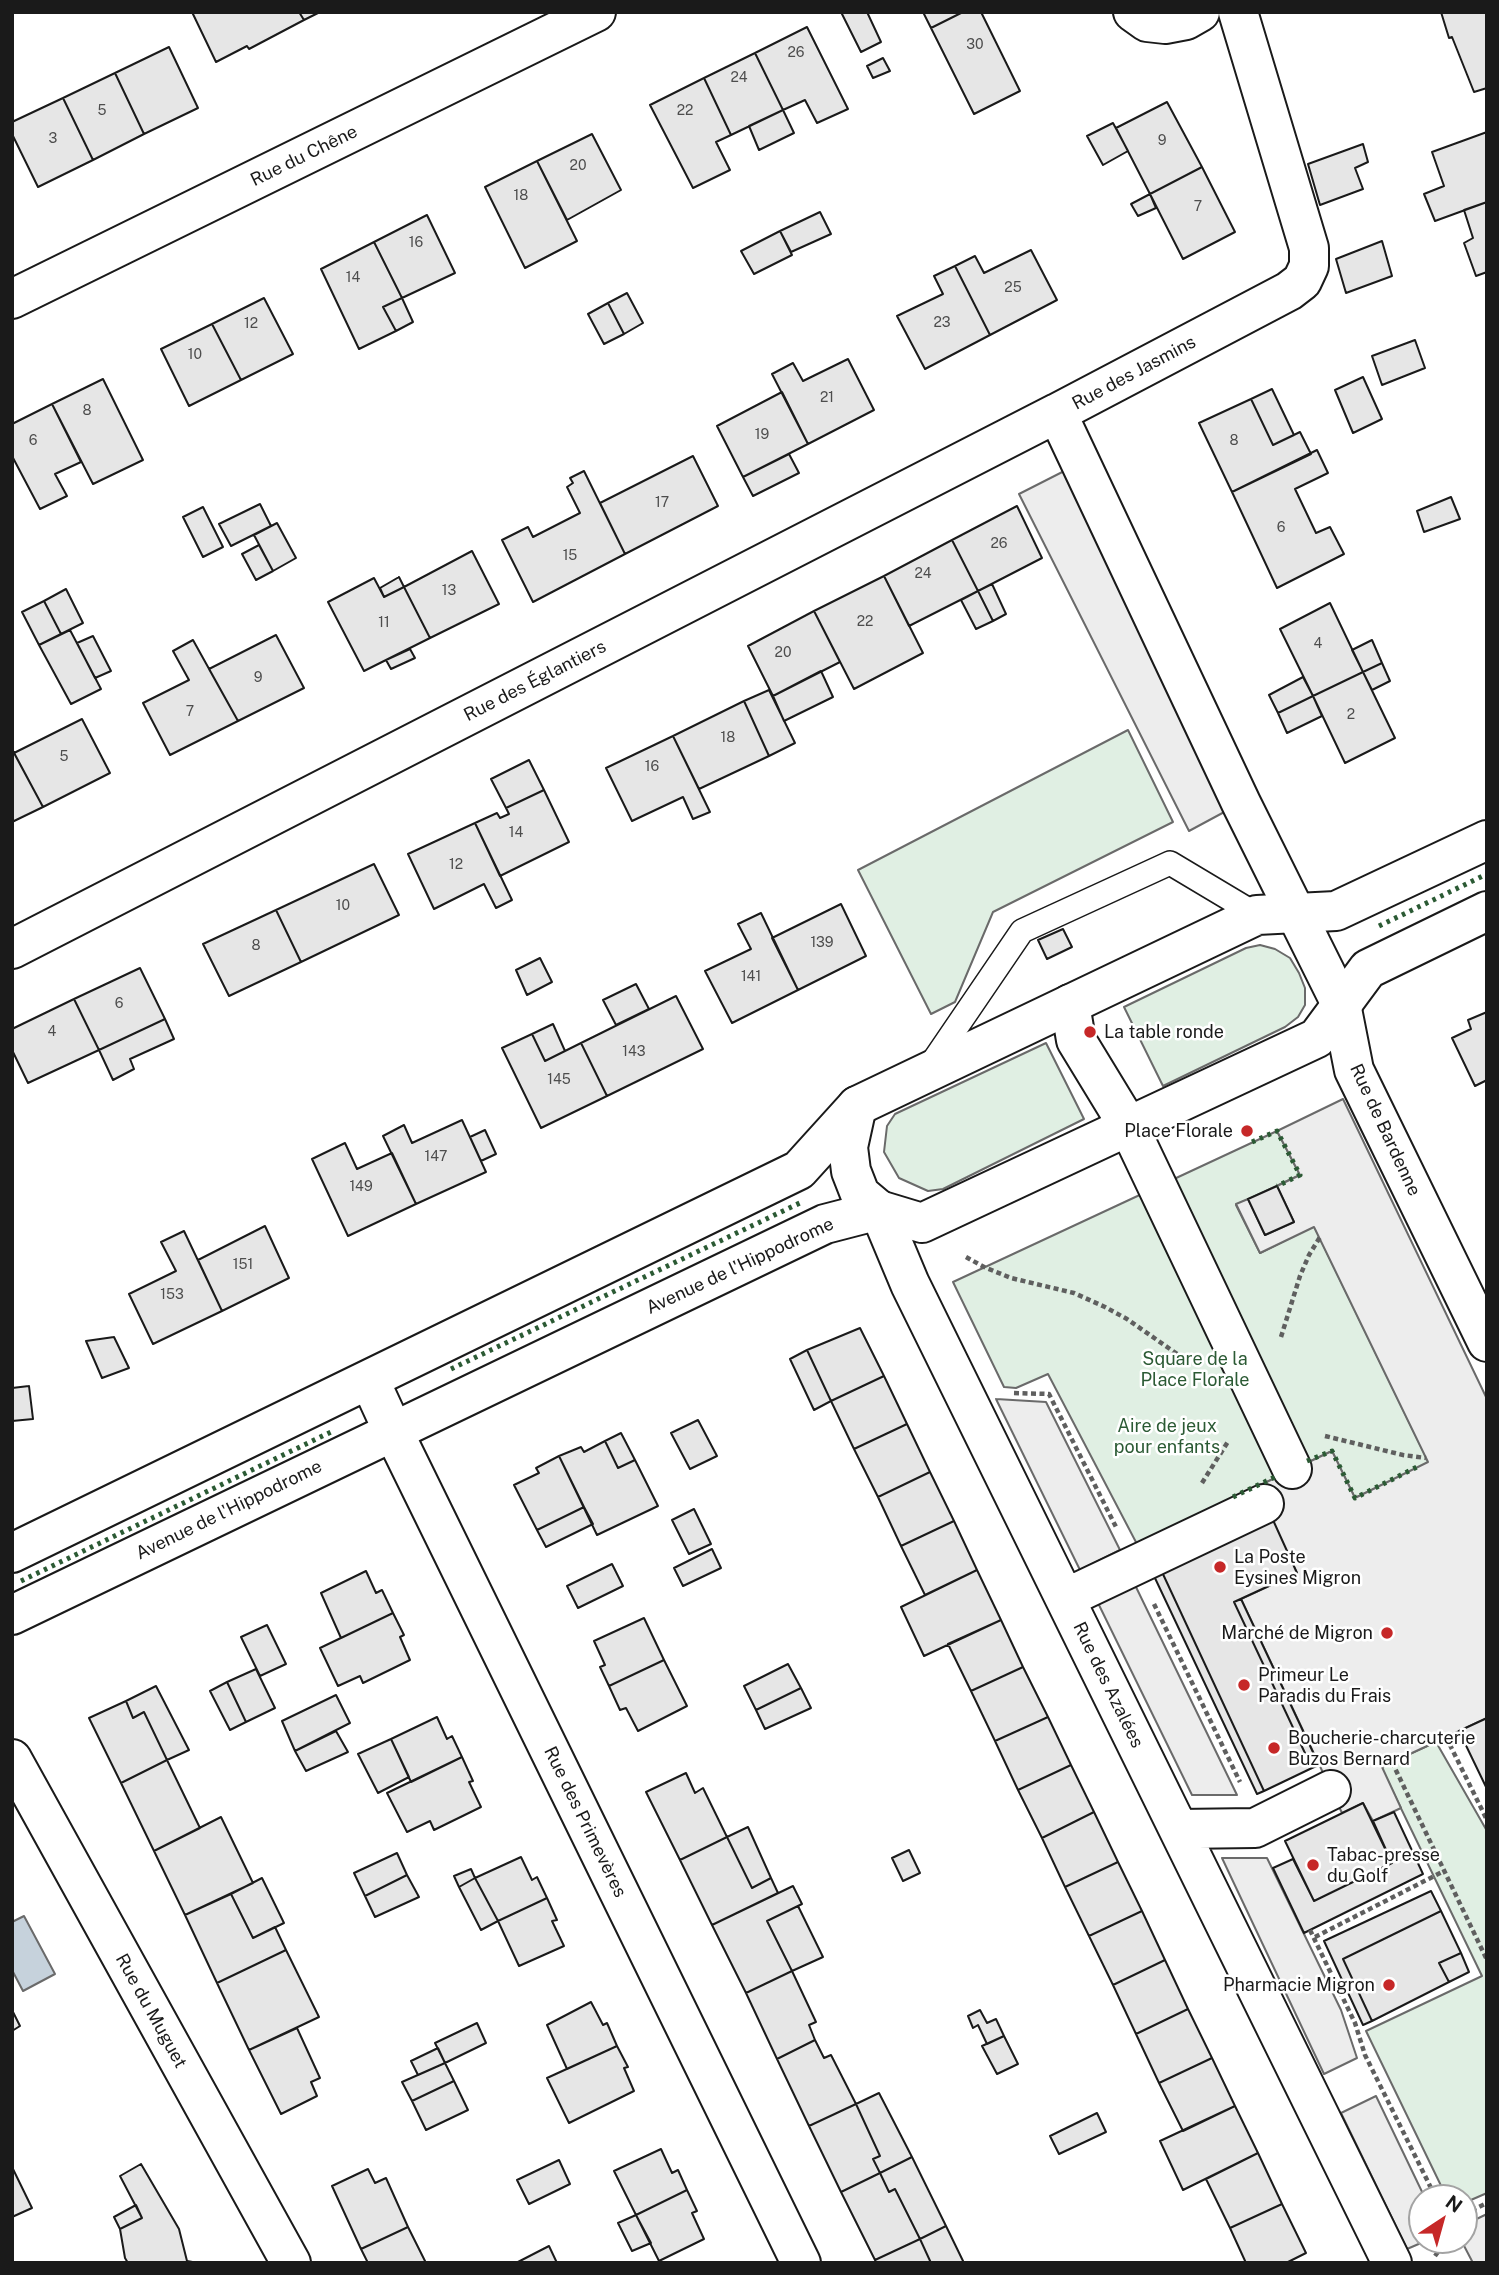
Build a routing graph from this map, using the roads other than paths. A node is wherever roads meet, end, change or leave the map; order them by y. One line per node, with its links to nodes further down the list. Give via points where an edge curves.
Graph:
1 (596, 12): 5 (street, Rue du Chêne)
2 (1133, 12): 3 (street, via 1147,22 1165,24)
3 (1200, 12)
4 (1238, 12): 6 (street, Rue des Jasmins, via 1309,248 1309,266 1302,281 1289,291)
5 (12, 299)
6 (1057, 413): 9 (street, Rue des Jasmins); 11 (street, Rue des Églantiers)
7 (1487, 840): 9 (street, via 1336,911)
8 (1487, 911): 13 (street, via 1368,969)
9 (1297, 913): 10 (street); 13 (street, Rue de Bardenne)
10 (1257, 915): 12 (street); 14 (lane, via 1170,863 1022,931)
11 (12, 949)
12 (1070, 1004): 14 (street); 16 (street, via 1076,1040)
13 (1341, 1004): 16 (street, via 1317,1038); 18 (street, Rue de Bardenne, via 1354,1070)
14 (925, 1073): 15 (street)
15 (857, 1106): 17 (street, Rue des Azalées, via 848,1147 851,1171 860,1194); 19 (street, via 799,1170)
16 (1129, 1127): 17 (street, via 922,1223); 21 (street)
17 (879, 1210): 20 (street, Avenue de l'Hippodrome, via 825,1224); 24 (street, Rue des Azalées, via 910,1284)
18 (1487, 1342)
19 (370, 1381): 20 (street, Rue des Primevères); 23 (street)
20 (393, 1431): 25 (street, Avenue de l'Hippodrome); 30 (street, Rue des Primevères)
21 (1292, 1469)
22 (1264, 1504): 24 (street)
23 (12, 1553)
24 (1066, 1598): 28 (street, Rue des Azalées)
25 (12, 1615)
26 (12, 1759): 29 (street, Rue du Muguet)
27 (1331, 1790): 28 (street, via 1255,1828)
28 (1179, 1829): 31 (street, Rue des Azalées)
29 (291, 2263)
30 (801, 2263)
31 (1392, 2263)

